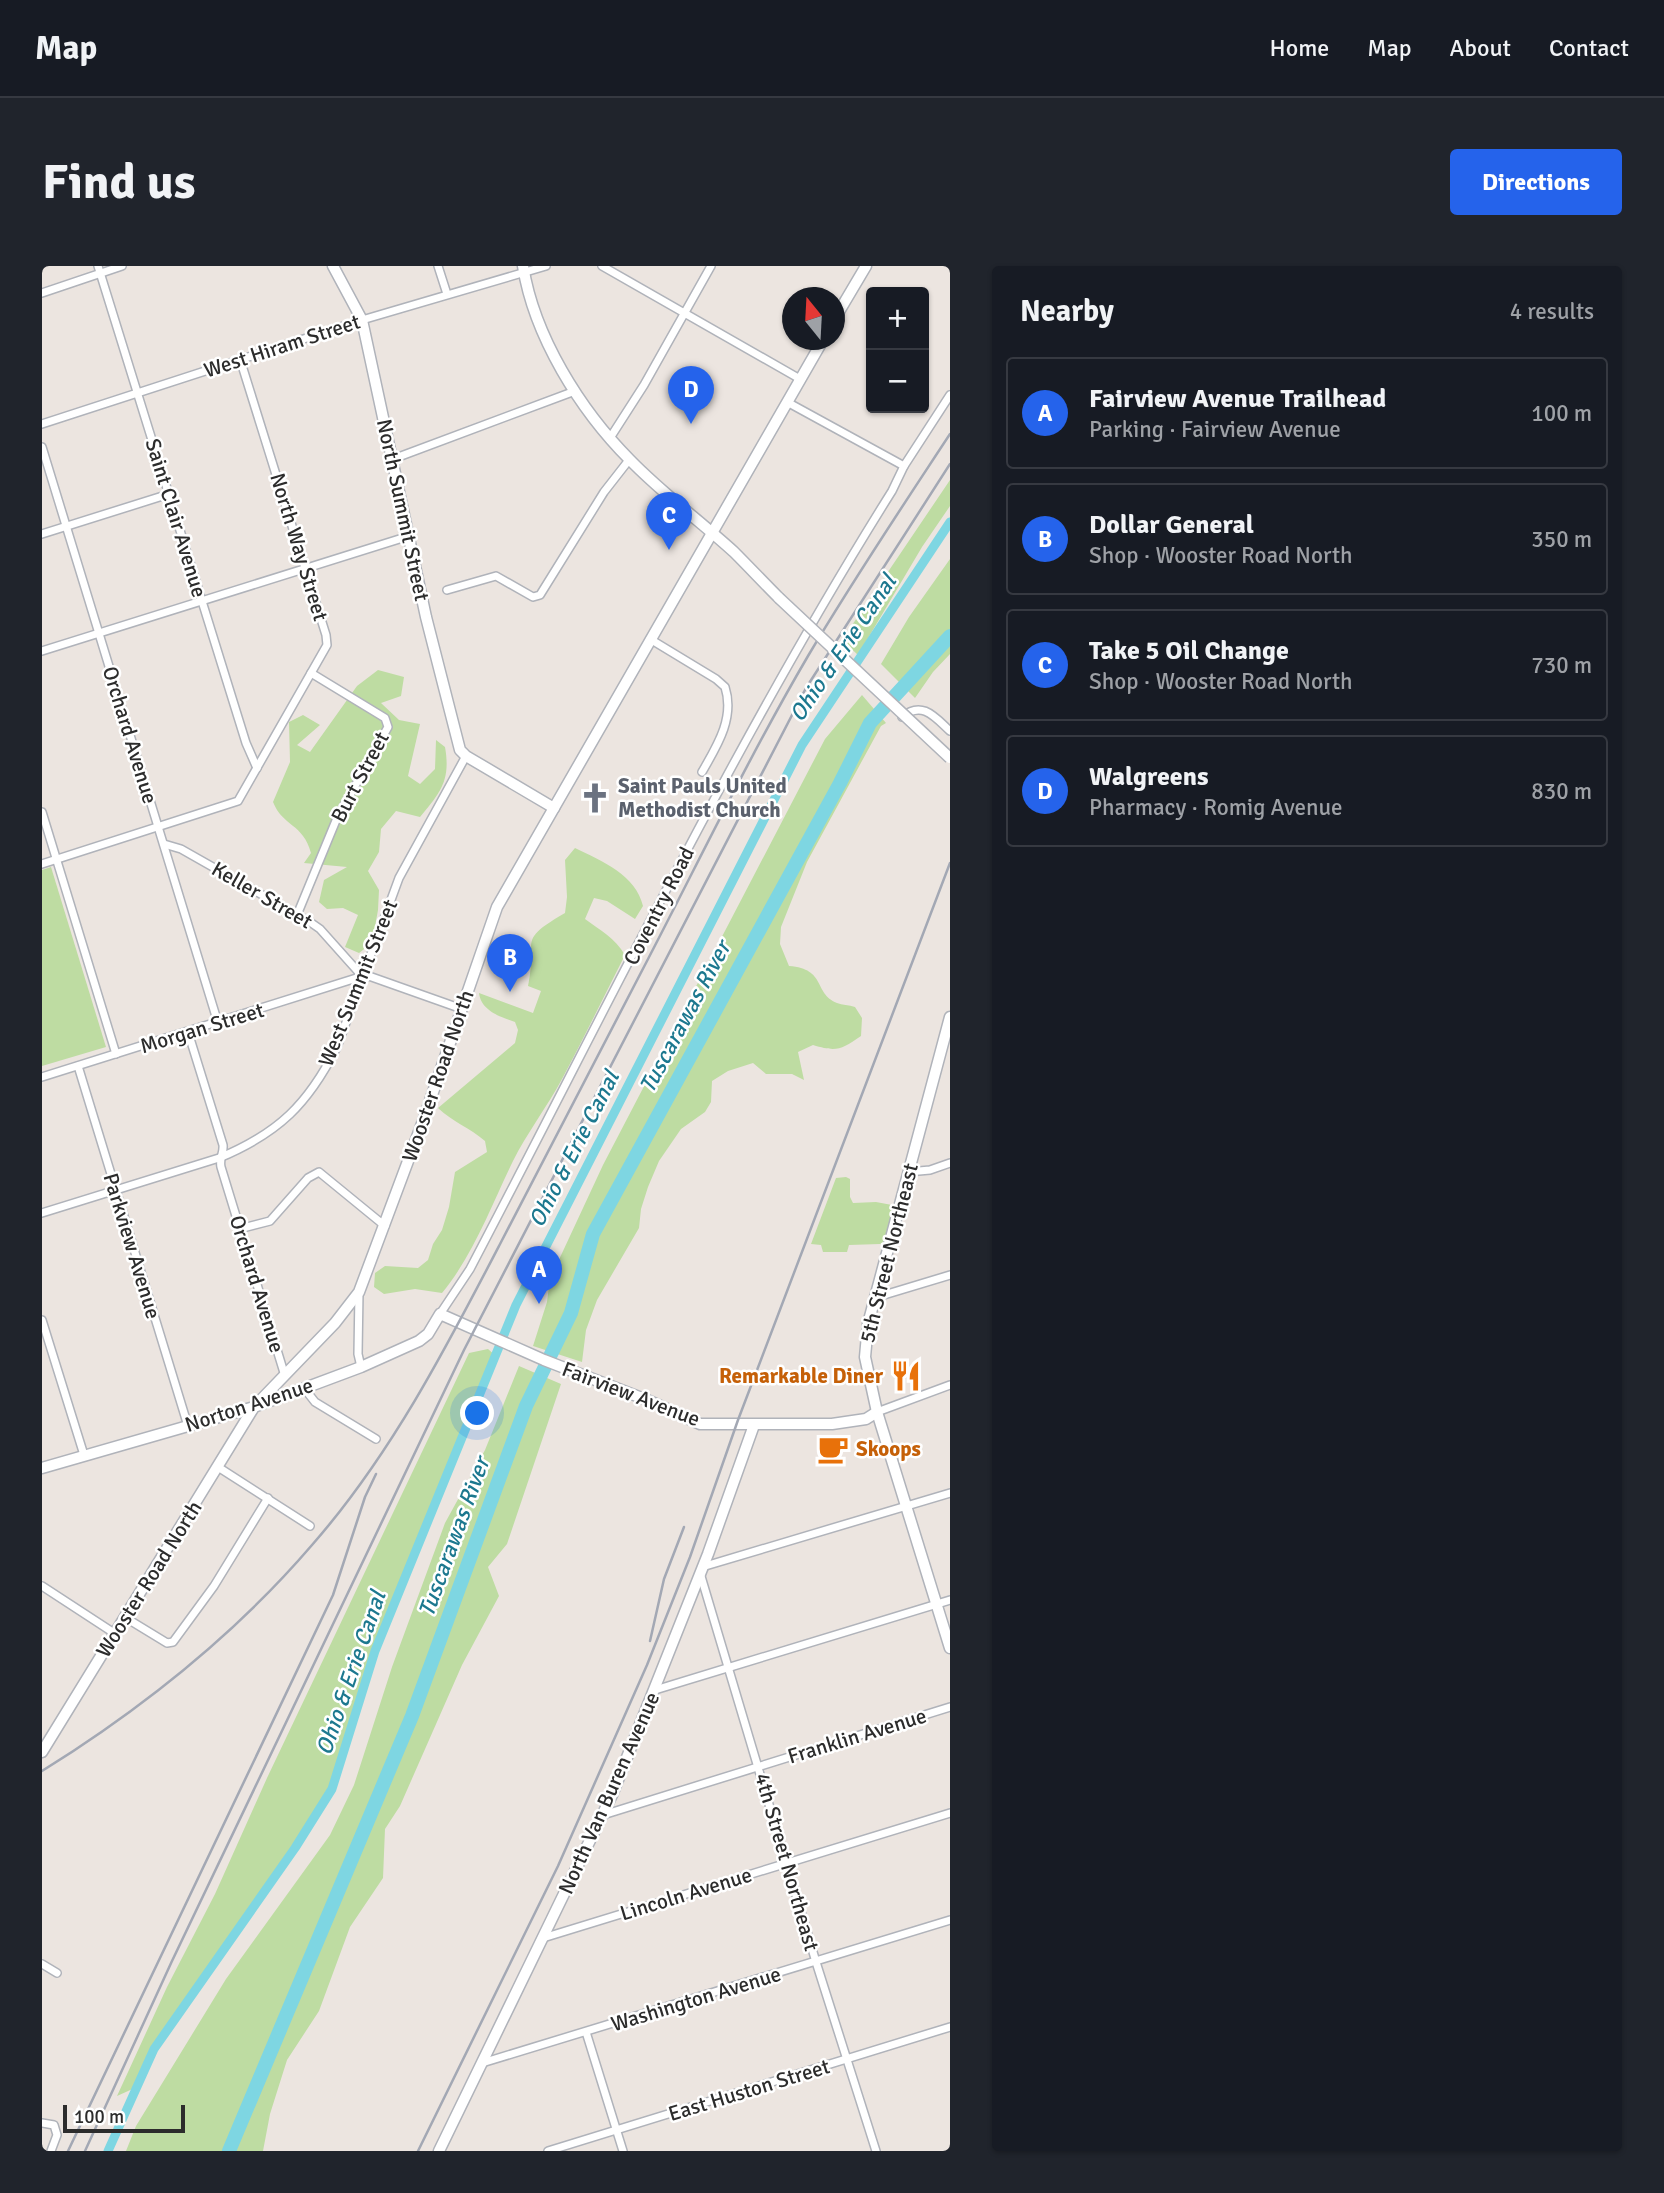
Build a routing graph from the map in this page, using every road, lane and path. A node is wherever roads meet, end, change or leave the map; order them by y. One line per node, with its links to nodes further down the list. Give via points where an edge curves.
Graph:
1 (122, 266): 9 (street)
2 (333, 266): 14 (main road, North Summit Street)
3 (438, 266): 11 (street)
4 (546, 266): 8 (street, West Hiram Street)
5 (602, 266): 13 (street)
6 (711, 266): 13 (street)
7 (866, 266): 12 (main road)
8 (523, 269): 11 (street, West Hiram Street); 18 (main road, via 537,319)
9 (99, 270): 10 (street); 19 (street, Saint Clair Avenue)
10 (42, 293)
11 (447, 295): 14 (street, West Hiram Street)
12 (845, 303)
13 (684, 314): 17 (street); 23 (street)
14 (362, 320): 16 (street, West Hiram Street); 25 (main road, North Summit Street)
15 (817, 350): 17 (main road, Wooster Road North)
16 (240, 359): 19 (street, West Hiram Street); 33 (street, North Way Street)
17 (800, 379): 21 (main road, Wooster Road North)
18 (575, 391): 23 (main road); 25 (street)
19 (138, 393): 22 (street, West Hiram Street); 28 (street, Saint Clair Avenue)
20 (950, 395): 27 (street, Coventry Road)
21 (787, 402): 27 (street); 31 (main road, Wooster Road North)
22 (42, 424)
23 (610, 438): 26 (main road)
24 (42, 447): 29 (street, Orchard Avenue)
25 (393, 459): 32 (main road, North Summit Street)
26 (629, 460): 31 (main road); 34 (street, via 540,595 533,597 496,576)
27 (904, 466): 72 (street, Coventry Road, via 793,653 470,1269)
28 (169, 494): 29 (street); 35 (street, Saint Clair Avenue)
29 (66, 527): 30 (street); 36 (street, Orchard Avenue)
30 (42, 534)
31 (711, 534): 37 (main road, Wooster Road North); 43 (main road, bridge)
32 (409, 536): 33 (street); 42 (main road, North Summit Street, via 443,690 457,742)
33 (305, 569): 35 (street); 39 (street, North Way Street, via 327,640)
34 (447, 590)
35 (202, 600): 36 (street); 44 (street, Saint Clair Avenue)
36 (99, 633): 38 (street); 48 (street, Orchard Avenue)
37 (650, 639): 45 (street, via 725,687 728,710 724,729); 46 (main road, Wooster Road North)
38 (42, 650)
39 (311, 673): 44 (street, North Way Street); 52 (street, Burt Street, via 385,718 388,727 337,818)
40 (901, 718): 41 (street, via 922,709)
41 (950, 732)
42 (466, 757): 46 (main road); 53 (street, West Summit Street, via 405,865)
43 (950, 758)
44 (257, 768): 48 (street, North Way Street, via 238,801)
45 (702, 772)
46 (554, 808): 54 (main road, Wooster Road North, via 497,907)
47 (42, 812): 50 (street)
48 (159, 827): 49 (street, Orchard Avenue); 50 (street, North Way Street)
49 (164, 844): 52 (street, Keller Street, via 181,849); 56 (street, Orchard Avenue)
50 (56, 860): 51 (street, North Way Street); 59 (street)
51 (42, 864)
52 (297, 915): 53 (street, Keller Street, via 320,929)
53 (362, 976): 54 (street); 56 (street, Morgan Street); 62 (street, West Summit Street, via 325,1072 297,1108 263,1138)
54 (462, 1009): 67 (main road, Wooster Road North)
55 (950, 1017): 58 (main road, 5th Street Northeast)
56 (218, 1023): 57 (street, Morgan Street)
57 (188, 1032): 59 (street, Morgan Street); 62 (street, Orchard Avenue, via 222,1145)
58 (945, 1050): 64 (main road, 5th Street Northeast)
59 (116, 1055): 60 (street, Morgan Street)
60 (78, 1066): 61 (street, Morgan Street); 65 (street, Parkview Avenue)
61 (42, 1077)
62 (219, 1158): 65 (street, West Summit Street); 68 (street, Orchard Avenue)
63 (950, 1163): 64 (street)
64 (908, 1172): 71 (main road, 5th Street Northeast)
65 (115, 1191): 66 (street, West Summit Street); 81 (street, Parkview Avenue)
66 (42, 1213)
67 (385, 1226): 68 (street, via 319,1172 308,1178 270,1221); 70 (main road, Wooster Road North)
68 (239, 1229): 75 (street, Orchard Avenue)
69 (950, 1275): 71 (street)
70 (359, 1292): 74 (street); 75 (main road, Wooster Road North)
71 (874, 1298): 79 (main road, 5th Street Northeast, via 865,1357)
72 (440, 1314): 74 (main road, Norton Avenue, via 419,1341); 80 (main road, Fairview Avenue, via 701,1424)
73 (42, 1320): 83 (street)
74 (361, 1367): 77 (main road, Norton Avenue)
75 (285, 1376): 78 (main road, Wooster Road North)
76 (950, 1385): 79 (street, Fairview Avenue)
77 (304, 1388): 78 (main road, Norton Avenue); 82 (street, via 316,1402)
78 (254, 1407): 81 (main road, Norton Avenue); 84 (main road, Wooster Road North)
79 (877, 1412): 80 (main road, Fairview Avenue, via 844,1423); 88 (main road, 5th Street Northeast)
80 (754, 1425): 90 (main road, North Van Buren Avenue)
81 (188, 1426): 83 (main road, Norton Avenue)
82 (376, 1439)
83 (84, 1455): 85 (main road, Norton Avenue)
84 (218, 1467): 87 (street); 94 (main road, Wooster Road North)
85 (42, 1468)
86 (950, 1493): 88 (street)
87 (268, 1498): 89 (street); 94 (street, via 173,1642 167,1643)
88 (908, 1507): 90 (street); 93 (main road, 5th Street Northeast)
89 (310, 1526)
90 (701, 1570): 97 (street, 4th Street Northeast); 98 (main road, North Van Buren Avenue)
91 (42, 1586): 95 (street)
92 (950, 1600): 93 (street)
93 (936, 1604): 96 (main road, 5th Street Northeast); 97 (street)
94 (126, 1618): 95 (main road, Wooster Road North)
95 (114, 1633): 100 (main road, Wooster Road North)
96 (950, 1648)
97 (728, 1668): 98 (street); 101 (street, 4th Street Northeast)
98 (655, 1690): 103 (main road, North Van Buren Avenue)
99 (950, 1707): 101 (street, Franklin Avenue)
100 (42, 1752)
101 (759, 1766): 103 (street, Franklin Avenue); 104 (street, 4th Street Northeast)
102 (950, 1813): 104 (street, Lincoln Avenue)
103 (603, 1815): 106 (main road, North Van Buren Avenue)
104 (788, 1863): 106 (street, Lincoln Avenue); 107 (street, 4th Street Northeast)
105 (950, 1920): 107 (street, Washington Avenue)
106 (542, 1938): 113 (main road, North Van Buren Avenue)
107 (816, 1962): 111 (street, Washington Avenue); 112 (street, 4th Street Northeast)
108 (42, 1964): 109 (street)
109 (57, 1973)
110 (950, 2027): 112 (street, East Huston Street)
111 (586, 2032): 113 (street, Washington Avenue); 115 (street)
112 (847, 2059): 115 (street, East Huston Street); 120 (street, 4th Street Northeast)
113 (481, 2063): 117 (main road, North Van Buren Avenue)
114 (43, 2121): 116 (street, via 54,2125 57,2135)
115 (616, 2131): 118 (street, East Huston Street); 119 (street)
116 (51, 2151)
117 (439, 2151)
118 (548, 2151)
119 (622, 2151)
120 (876, 2151)

